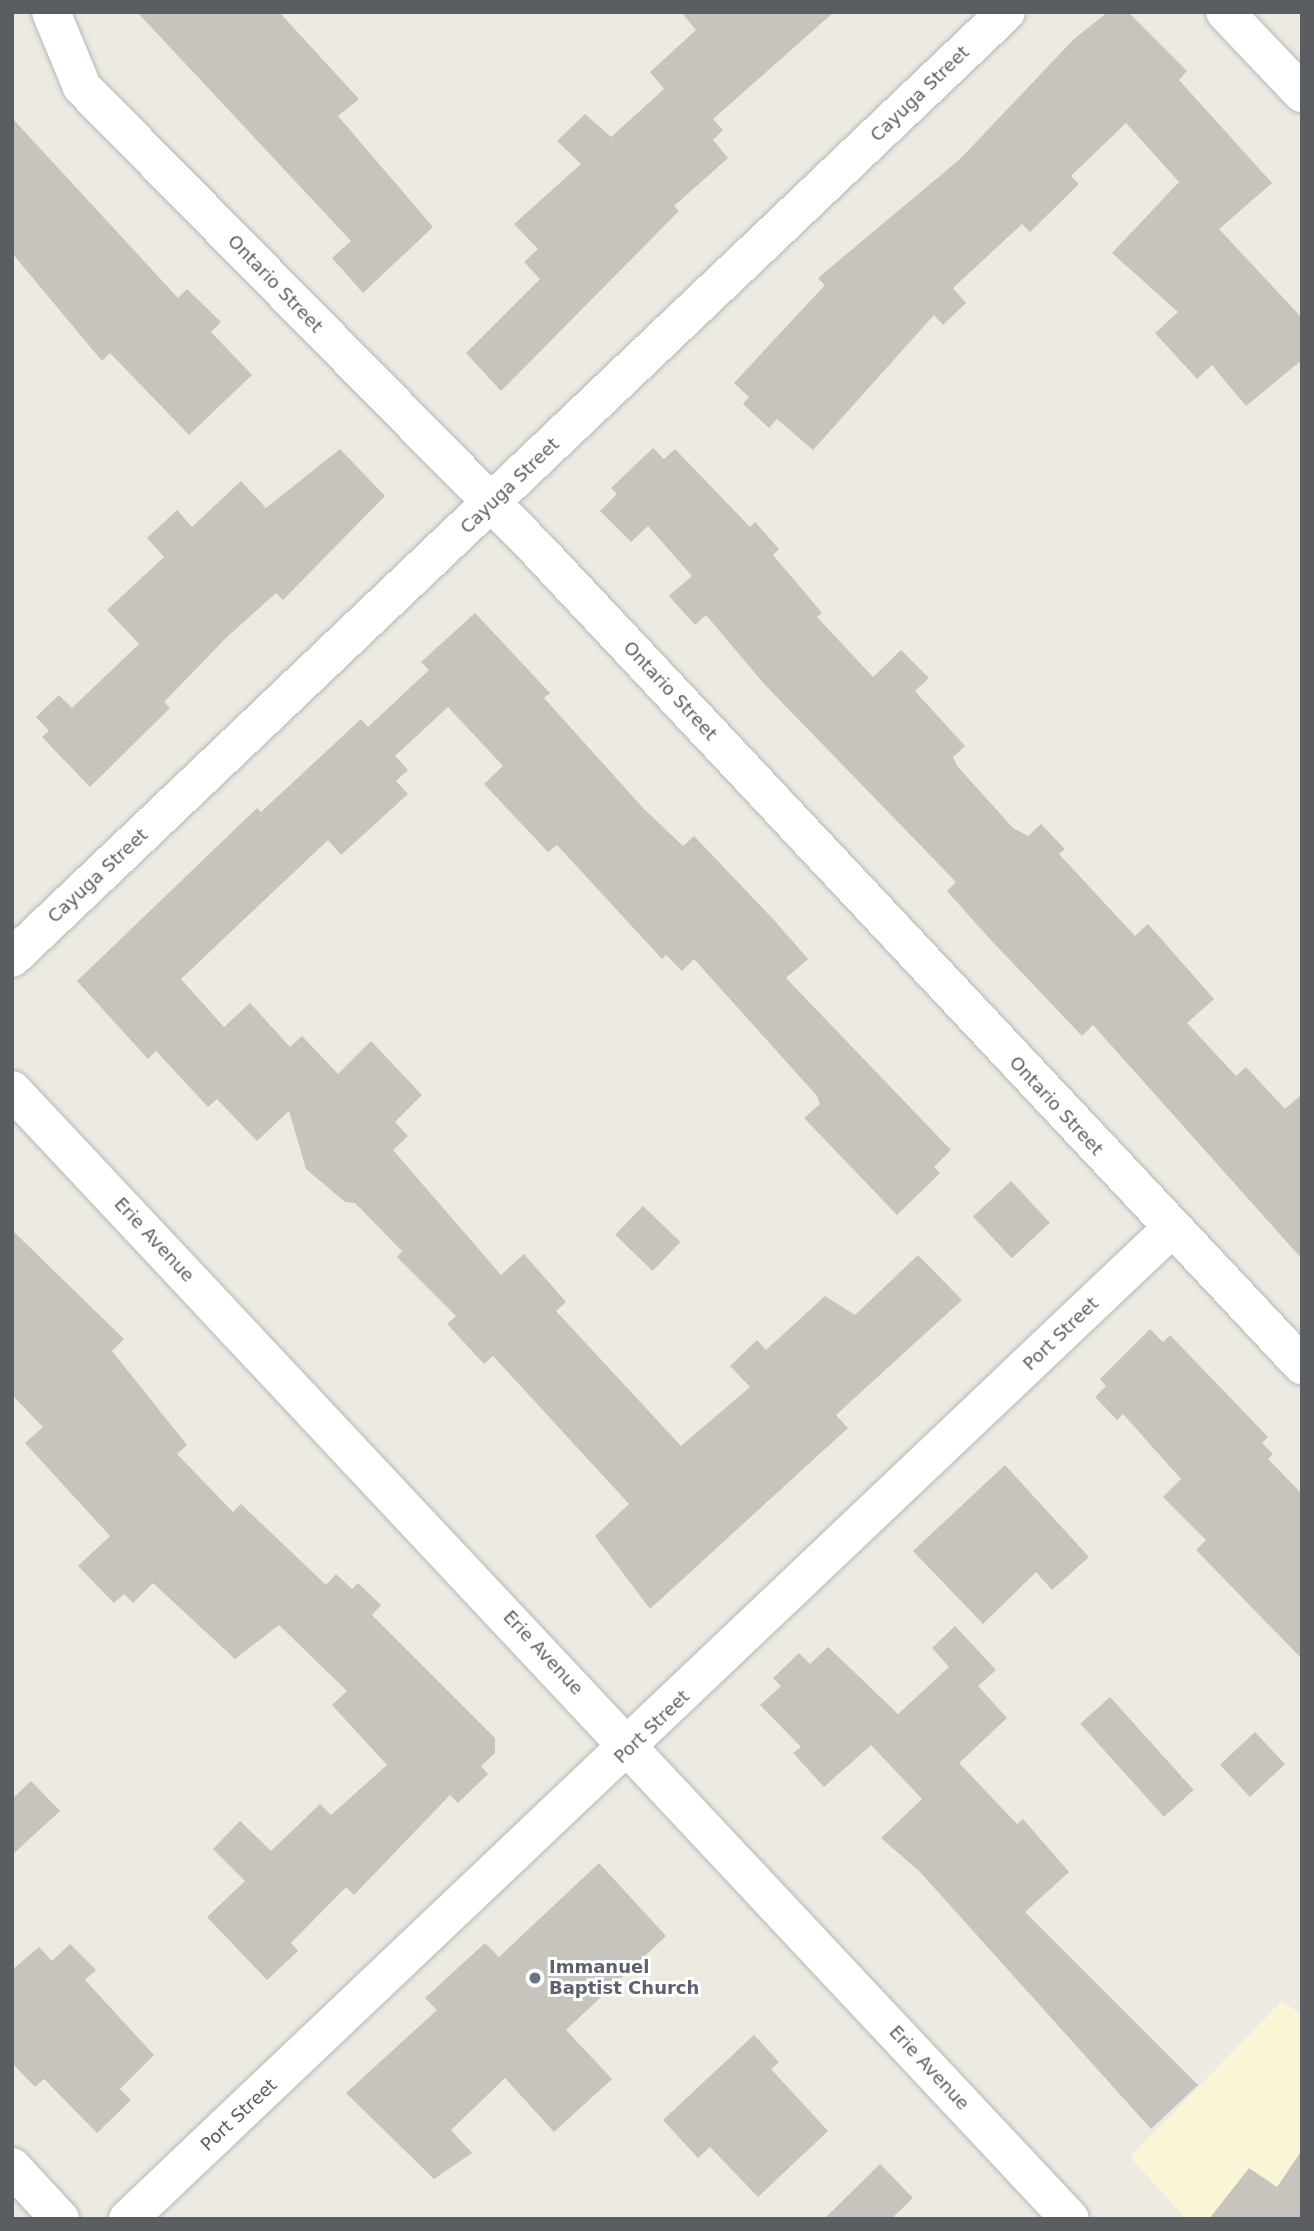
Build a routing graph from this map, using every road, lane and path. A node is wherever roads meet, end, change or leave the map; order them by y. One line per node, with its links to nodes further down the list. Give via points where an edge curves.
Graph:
1 (51, 12): 5 (street, Ontario Street, via 82,87)
2 (1006, 12): 5 (street, Cayuga Street)
3 (1225, 12): 4 (street)
4 (1302, 93)
5 (492, 503): 6 (street, Cayuga Street); 8 (street, Ontario Street)
6 (12, 958)
7 (12, 1090): 10 (street, Erie Avenue)
8 (1171, 1229): 9 (street, Ontario Street); 10 (street, Port Street)
9 (1302, 1365)
10 (631, 1747): 13 (street, Port Street); 14 (street, Erie Avenue)
11 (12, 2167): 12 (street)
12 (60, 2219)
13 (128, 2219)
14 (1070, 2219)

